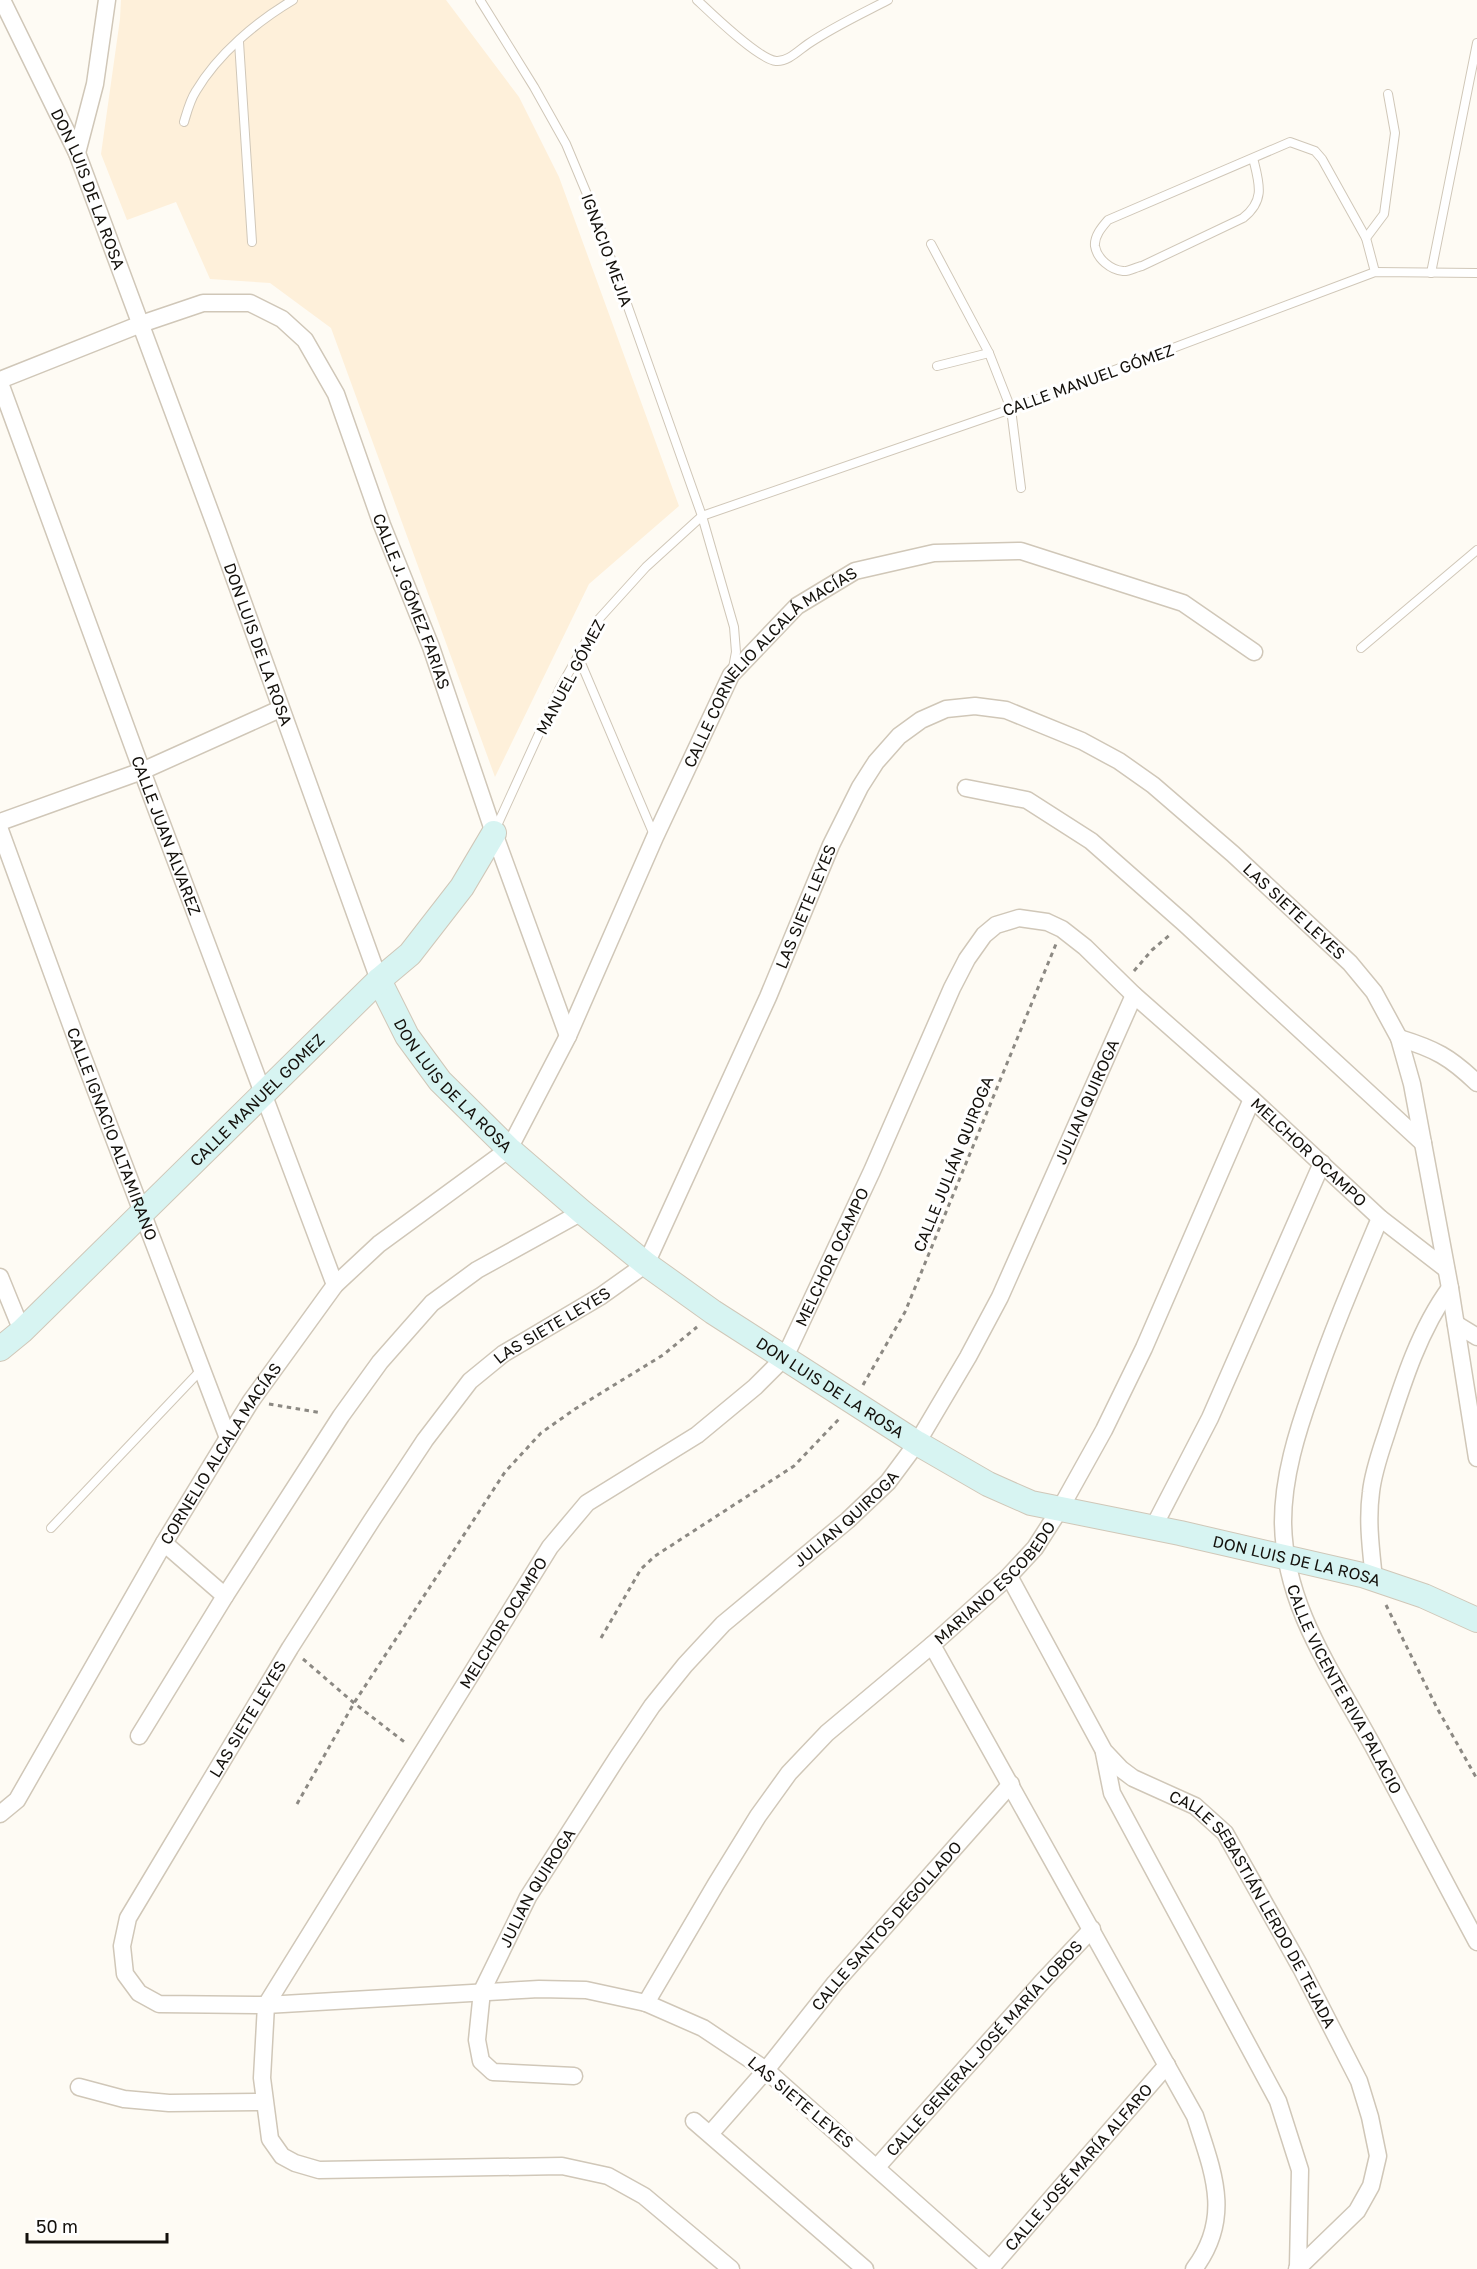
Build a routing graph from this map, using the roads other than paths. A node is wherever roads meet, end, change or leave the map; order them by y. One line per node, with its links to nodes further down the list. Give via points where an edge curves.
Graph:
1 (2, 0): 11 (street, DON LUIS DE LA ROSA)
2 (107, 0): 11 (street, via 95,84)
3 (293, 0): 7 (lane, via 266,16)
4 (480, 0): 25 (lane, IGNACIO MEJIA, via 566,144 594,211)
5 (697, 0): 6 (lane, via 767,59 778,61)
6 (888, 0)
7 (239, 42): 10 (lane, via 212,66 194,94); 14 (lane)
8 (1477, 43): 17 (lane)
9 (1388, 94): 13 (lane, via 1395,133 1384,214)
10 (184, 122)
11 (77, 153): 19 (street, DON LUIS DE LA ROSA)
12 (1253, 158): 12 (lane, via 1108,220 1095,246 1103,261 1124,272 1243,218 1258,199); 13 (lane, via 1290,142 1315,151 1345,196)
13 (1366, 238): 16 (lane)
14 (252, 242)
15 (931, 244): 20 (lane)
16 (1375, 272): 17 (lane, CALLE MANUEL GÓMEZ); 23 (lane, CALLE MANUEL GÓMEZ)
17 (1431, 273): 18 (lane, CALLE MANUEL GÓMEZ)
18 (1477, 273)
19 (141, 324): 22 (street, CALLE J. GÓMEZ FARIAS); 31 (street, DON LUIS DE LA ROSA); 36 (street, CALLE J. GÓMEZ FARIAS, via 203,303 250,303 282,319 305,340 336,394 431,647)
20 (989, 353): 21 (lane); 23 (lane)
21 (937, 366)
22 (0, 381): 32 (street, CALLE JUAN ÁLVAREZ)
23 (1011, 409): 24 (lane); 25 (lane, CALLE MANUEL GÓMEZ)
24 (1021, 488)
25 (702, 516): 29 (lane, MANUEL GÓMEZ, via 646,567 598,620); 30 (lane, IGNACIO MEJIA, via 734,627 736,652)
26 (1477, 550): 27 (lane)
27 (1361, 648)
28 (1254, 652): 30 (street, CALLE CORNELIO ALCALÁ MACÍAS, via 1183,603 1021,550 934,553 855,571 797,606)
29 (578, 656): 36 (lane, MANUEL GÓMEZ); 37 (lane)
30 (731, 675): 37 (street, CALLE CORNELIO ALCALÁ MACÍAS)
31 (280, 709): 32 (street); 38 (street, DON LUIS DE LA ROSA)
32 (142, 771): 34 (street); 43 (street, CALLE JUAN ÁLVAREZ)
33 (966, 788): 45 (street, via 1027,800 1091,841)
34 (0, 822)
35 (0, 830): 49 (street, CALLE IGNACIO ALTAMIRANO)
36 (494, 833): 38 (street, CALLE MANUEL GOMEZ, via 434,925 410,954); 40 (street, CALLE J. GÓMEZ FARIAS)
37 (655, 837): 40 (street, CALLE CORNELIO ALCALÁ MACÍAS)
38 (379, 980): 43 (street, CALLE MANUEL GOMEZ); 46 (street, DON LUIS DE LA ROSA, via 407,1035 440,1081)
39 (1129, 989): 44 (street, MELCHOR OCAMPO); 60 (street, MELCHOR OCAMPO, via 1062,929 1019,918 1006,920 984,935 952,988); 63 (street, JULIAN QUIROGA, via 1000,1297)
40 (568, 1036): 46 (street, CALLE CORNELIO ALCALÁ MACÍAS)
41 (1399, 1038): 42 (street, via 1428,1047 1453,1061); 45 (street, LAS SIETE LEYES); 51 (street, LAS SIETE LEYES, via 1374,992 1350,963 1153,785 1082,741 1006,710 975,706 946,709 899,736 860,787)
42 (1477, 1083)
43 (263, 1096): 49 (street, CALLE MANUEL GOMEZ); 54 (street, CALLE JUAN ÁLVAREZ)
44 (1252, 1098): 47 (street, MELCHOR OCAMPO); 65 (street, MARIANO ESCOBEDO, via 1144,1348)
45 (1423, 1143): 52 (street, LAS SIETE LEYES)
46 (509, 1149): 48 (street, DON LUIS DE LA ROSA); 54 (street, CORNELIO ALCALA MACÍAS, via 379,1244)
47 (1322, 1163): 50 (street, MELCHOR OCAMPO); 67 (street, via 1210,1418)
48 (582, 1212): 51 (street, DON LUIS DE LA ROSA); 72 (street, via 477,1270 432,1303 380,1362 341,1416)
49 (142, 1214): 57 (street, CALLE MANUEL GOMEZ); 61 (street, CALLE IGNACIO ALTAMIRANO)
50 (1380, 1218): 52 (street, MELCHOR OCAMPO); 69 (street, CALLE VICENTE RIVA PALACIO, via 1299,1425 1283,1522)
51 (646, 1264): 60 (street, DON LUIS DE LA ROSA); 83 (street, LAS SIETE LEYES, via 601,1296 503,1354 470,1381 425,1440 290,1648 128,1918 122,1946 125,1974 139,1993 159,2004)
52 (1446, 1269): 55 (street, LAS SIETE LEYES)
53 (0, 1277): 57 (street)
54 (335, 1285): 62 (street, CORNELIO ALCALA MACÍAS)
55 (1450, 1288): 56 (street, LAS SIETE LEYES); 71 (street, via 1436,1307 1418,1348 1378,1461 1369,1522)
56 (1456, 1324): 58 (street); 64 (street, LAS SIETE LEYES)
57 (22, 1331): 59 (street, CALLE MANUEL GOMEZ)
58 (1477, 1337)
59 (0, 1349)
60 (785, 1357): 63 (street, DON LUIS DE LA ROSA); 83 (street, MELCHOR OCAMPO, via 697,1435 587,1503 550,1547)
61 (201, 1370): 62 (street, CALLE IGNACIO ALTAMIRANO); 66 (lane)
62 (228, 1438): 68 (street, CORNELIO ALCALA MACÍAS)
63 (917, 1443): 65 (street, DON LUIS DE LA ROSA, via 988,1484 1031,1503); 81 (street, JULIAN QUIROGA, via 888,1482 826,1540 723,1624 672,1681 616,1758 528,1897)
64 (1477, 1453)
65 (1060, 1509): 67 (street, DON LUIS DE LA ROSA); 70 (street, MARIANO ESCOBEDO, via 1035,1548)
66 (51, 1527)
67 (1153, 1528): 69 (street, DON LUIS DE LA ROSA)
68 (164, 1543): 72 (street); 78 (street, CORNELIO ALCALA MACÍAS, via 17,1800)
69 (1287, 1558): 71 (street, DON LUIS DE LA ROSA); 80 (street, CALLE VICENTE RIVA PALACIO, via 1295,1595 1310,1634)
70 (1009, 1576): 74 (street, MARIANO ESCOBEDO); 76 (street, CALLE SEBASTIÁN LERDO DE TEJADA)
71 (1374, 1579): 73 (street, DON LUIS DE LA ROSA)
72 (225, 1596): 75 (street)
73 (1477, 1620)
74 (932, 1645): 77 (street); 82 (street, MARIANO ESCOBEDO, via 826,1733 789,1773 758,1816)
75 (139, 1736)
76 (1104, 1751): 92 (street, via 1112,1793 1278,2101 1300,2170); 92 (street, CALLE SEBASTIÁN LERDO DE TEJADA, via 1133,1778 1195,1806 1225,1833 1359,2081 1378,2156 1371,2186 1357,2211)
77 (1011, 1784): 79 (street); 85 (street, CALLE SANTOS DEGOLLADO, via 835,1983)
78 (0, 1814)
79 (1092, 1929): 84 (street); 91 (street, CALLE GENERAL JOSÉ MARÍA LOBOS)
80 (1477, 1942)
81 (482, 1991): 82 (street, LAS SIETE LEYES, via 586,1990); 83 (street, LAS SIETE LEYES); 86 (street, via 477,2040 481,2061 493,2072)
82 (646, 2003): 85 (street, LAS SIETE LEYES, via 703,2028)
83 (266, 2005): 88 (street)
84 (1167, 2065): 95 (street, CALLE JOSÉ MARÍA ALFARO); 96 (street, via 1195,2116 1217,2194 1216,2223)
85 (766, 2070): 90 (street, CALLE SANTOS DEGOLLADO); 91 (street, LAS SIETE LEYES)
86 (574, 2076)
87 (79, 2087): 88 (street, via 124,2099 170,2103)
88 (264, 2102): 93 (street, via 270,2139 282,2156 296,2163 319,2170 561,2166 608,2176 644,2196)
89 (694, 2121): 90 (street)
90 (710, 2134): 94 (street)
91 (877, 2168): 95 (street, LAS SIETE LEYES)
92 (1298, 2268)
93 (731, 2269)
94 (865, 2269)
95 (990, 2269)
96 (1194, 2269)

